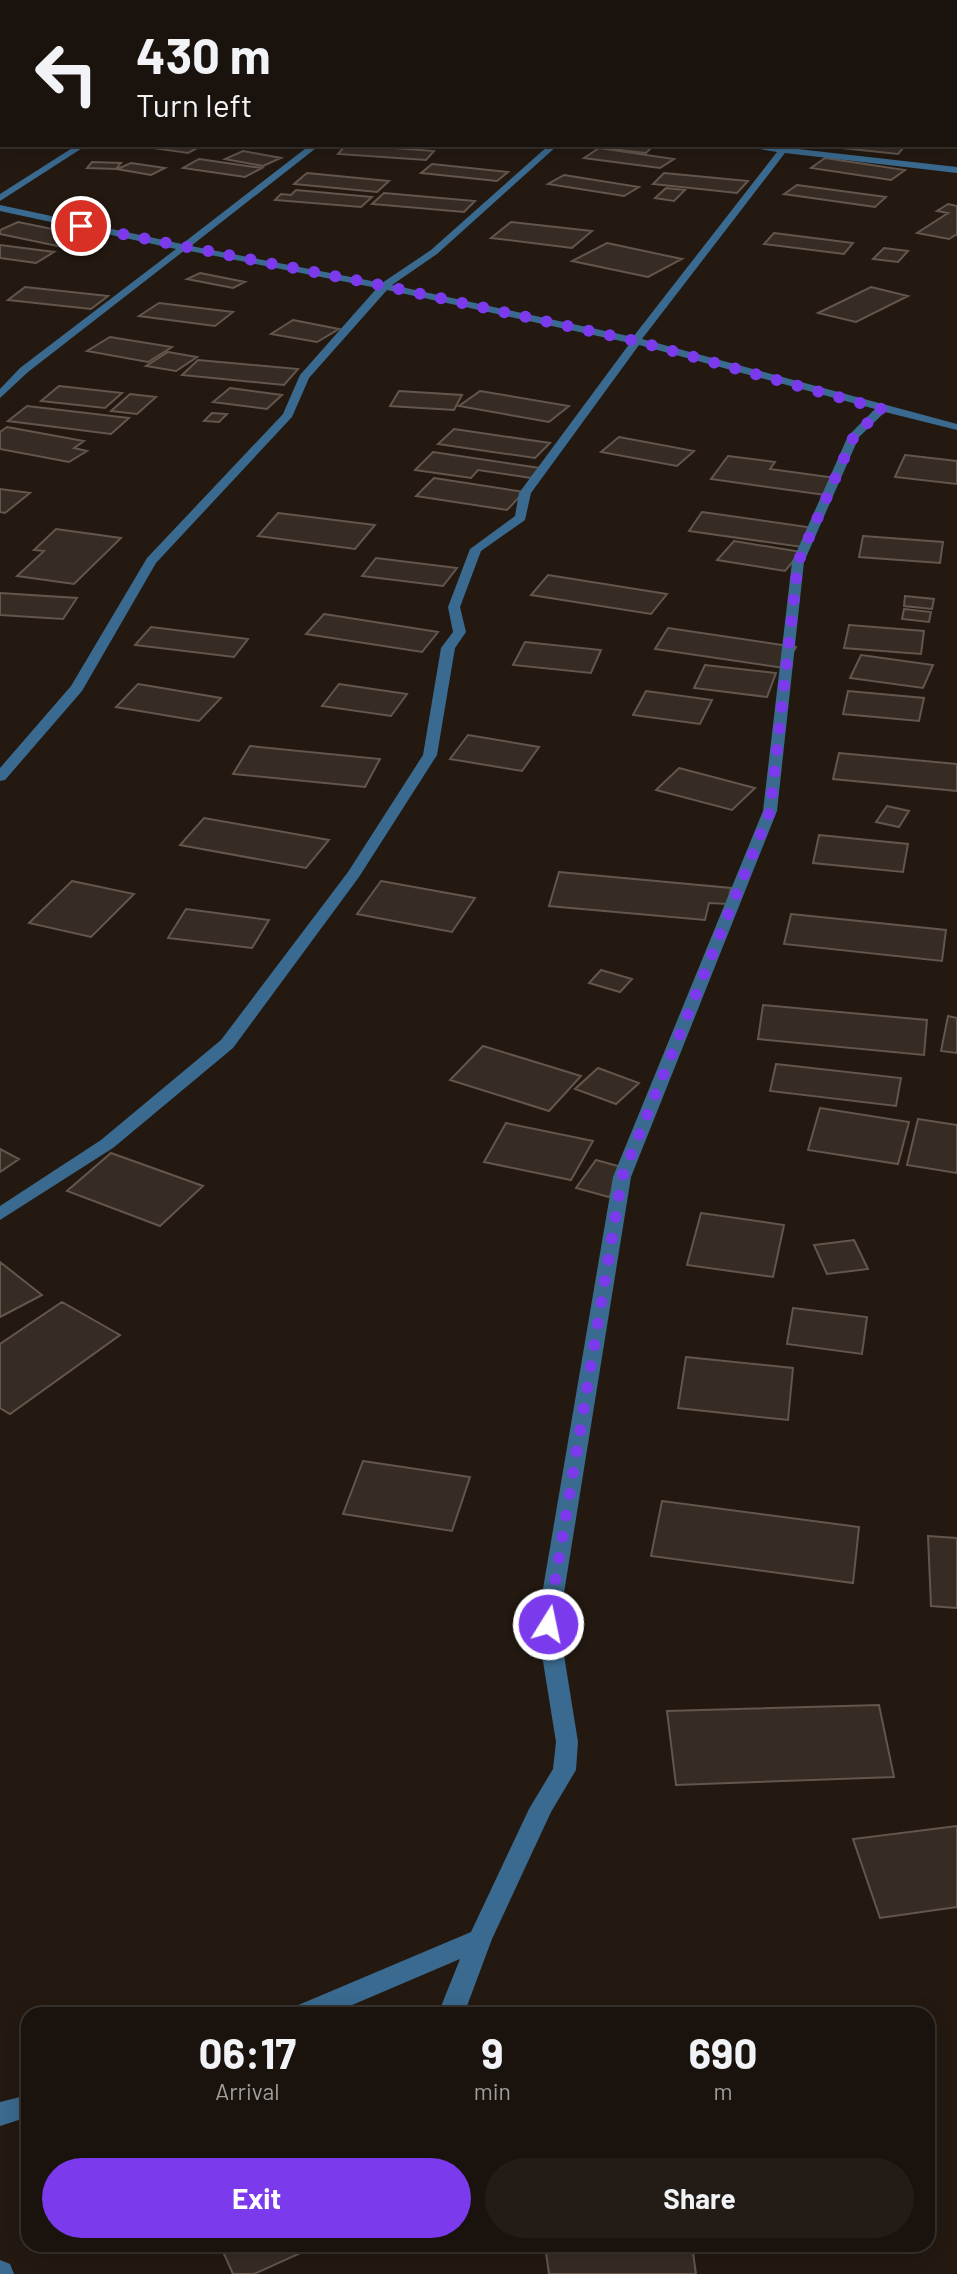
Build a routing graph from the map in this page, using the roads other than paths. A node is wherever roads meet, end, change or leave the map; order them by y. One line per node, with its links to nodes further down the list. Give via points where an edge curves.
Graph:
1 (80, 147): 6 (street)
2 (313, 147): 8 (street)
3 (552, 147): 9 (street, via 434,252)
4 (785, 148): 5 (street); 10 (street)
5 (957, 170)
6 (0, 198)
7 (0, 208): 8 (street)
8 (179, 248): 9 (street); 11 (street, via 24,370)
9 (385, 286): 10 (street); 14 (street, via 304,377 288,415 151,561 77,688)
10 (636, 341): 12 (street); 15 (street, via 525,493 522,517 476,549 454,607 460,632 448,648 430,755 354,874 228,1044 107,1144)
11 (0, 395)
12 (882, 409): 13 (street); 16 (street, via 854,436 798,562 770,811 622,1177 548,1624 567,1742 564,1770)
13 (957, 427)
14 (0, 777)
15 (0, 1214)
16 (480, 1939): 17 (street); 18 (street)
17 (321, 2007)
18 (454, 2007)
19 (21, 2108): 20 (street)
20 (0, 2114)

